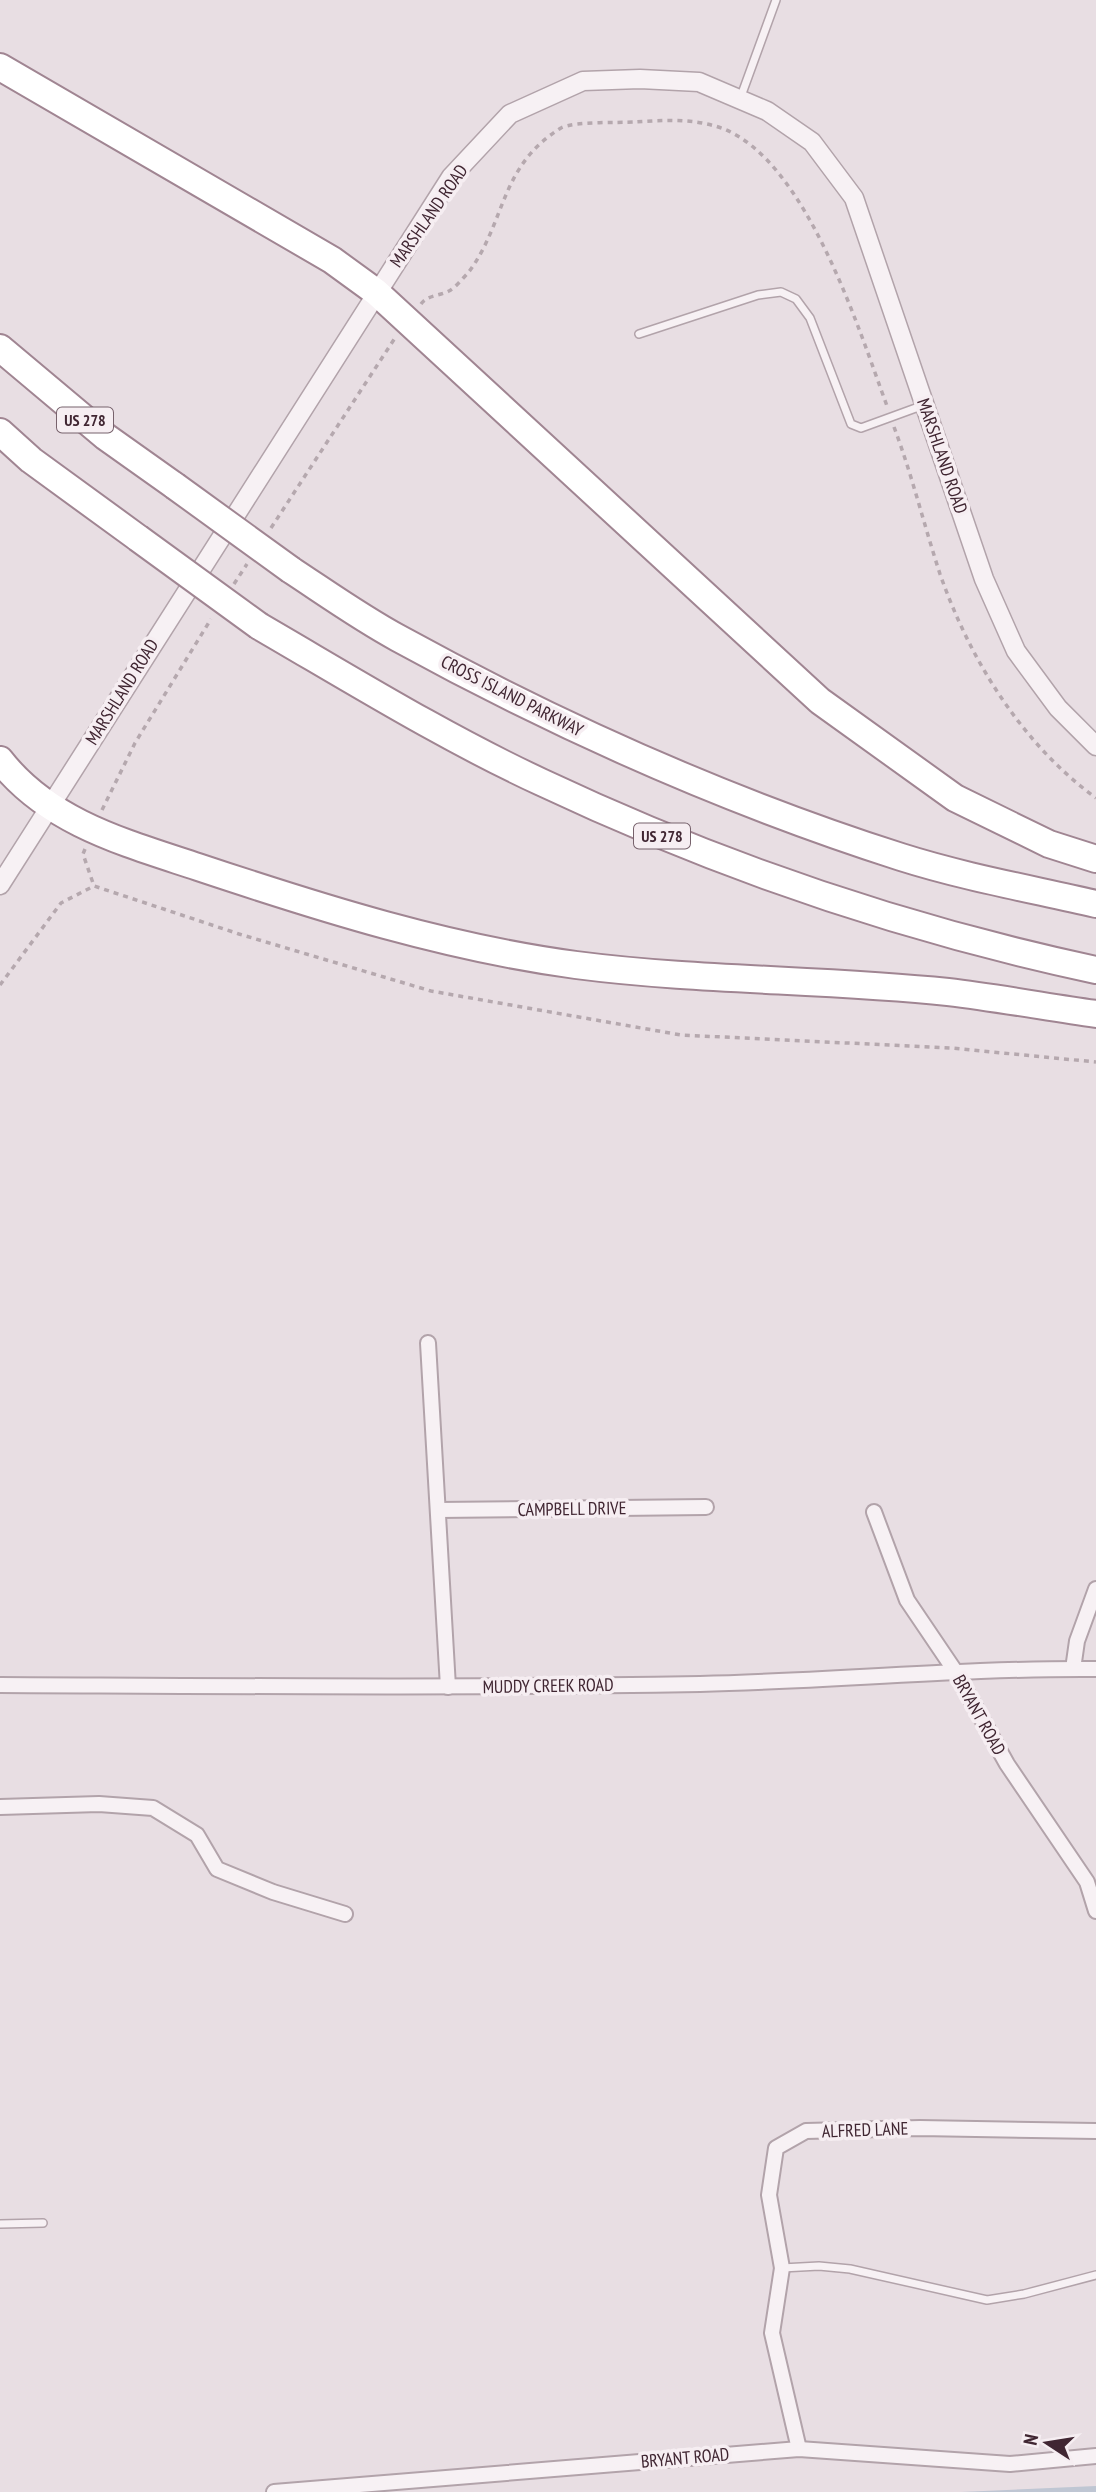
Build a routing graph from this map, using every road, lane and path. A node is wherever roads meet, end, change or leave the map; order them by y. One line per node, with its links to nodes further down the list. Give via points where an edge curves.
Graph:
1 (776, 0): 3 (lane)
2 (0, 67): 4 (highway, via 332,260)
3 (740, 99): 4 (street, MARSHLAND ROAD, via 699,82 583,81 510,114 451,177); 8 (street, MARSHLAND ROAD, via 767,111 812,142 854,198)
4 (376, 292): 5 (highway); 18 (street, MARSHLAND ROAD)
5 (408, 322): 9 (path, via 424,300 450,290 467,273 482,250 512,178 533,150 564,126 677,119 724,129 758,151 793,190 856,315); 11 (path); 20 (highway, via 820,701 955,798 1049,844)
6 (639, 334): 9 (lane, via 758,295 781,292 796,299 810,318 850,424 861,428)
7 (0, 348): 23 (highway, CROSS ISLAND PARKWAY / US 278, bridge, via 106,437 291,570 396,637 538,711 656,766 903,858)
8 (925, 405): 9 (lane); 15 (street, MARSHLAND ROAD, via 984,579 1016,651 1058,708)
9 (891, 417): 17 (path, via 942,578 991,682 1035,744)
10 (0, 432): 24 (highway, US 278, bridge, via 31,460 259,626 539,782 654,833 833,901 1006,951)
11 (265, 537)
12 (250, 559): 13 (path)
13 (229, 593)
14 (214, 615): 19 (path, via 135,743)
15 (1096, 746)
16 (0, 760): 18 (highway, via 18,783)
17 (1096, 798)
18 (49, 806): 19 (highway); 21 (street, MARSHLAND ROAD)
19 (92, 831): 22 (path, via 83,854); 26 (highway, via 245,883 429,936 575,964 948,992)
20 (1096, 859)
21 (0, 886)
22 (94, 886): 25 (path, via 61,903); 27 (path, via 431,991 681,1035 951,1048)
23 (1096, 904)
24 (1096, 970)
25 (0, 985)
26 (1096, 1014)
27 (1096, 1062)
28 (428, 1343): 30 (street)
29 (706, 1507): 30 (street, CAMPBELL DRIVE)
30 (438, 1510): 37 (street)
31 (874, 1512): 35 (street, BRYANT ROAD, via 907,1600)
32 (1096, 1589): 33 (street, via 1077,1642)
33 (1073, 1669): 34 (street, MUDDY CREEK ROAD); 35 (street, MUDDY CREEK ROAD)
34 (1096, 1669)
35 (955, 1671): 37 (street, MUDDY CREEK ROAD, via 704,1684); 39 (street, BRYANT ROAD, via 1007,1764)
36 (0, 1685): 37 (street, MUDDY CREEK ROAD)
37 (448, 1687)
38 (0, 1807): 41 (street, via 99,1804 153,1808 197,1835 217,1868 273,1892)
39 (1091, 1885): 40 (street, BRYANT ROAD)
40 (1096, 1910)
41 (345, 1914)
42 (1096, 2131): 45 (street, ALFRED LANE, via 806,2131 776,2148 769,2195)
43 (43, 2223): 44 (lane)
44 (0, 2224)
45 (782, 2268): 46 (lane, via 850,2269 988,2300); 47 (street, ALFRED LANE, via 772,2333)
46 (1096, 2275)
47 (799, 2449): 48 (street, BRYANT ROAD, via 1010,2464); 49 (street, BRYANT ROAD)
48 (1096, 2456)
49 (274, 2492)

